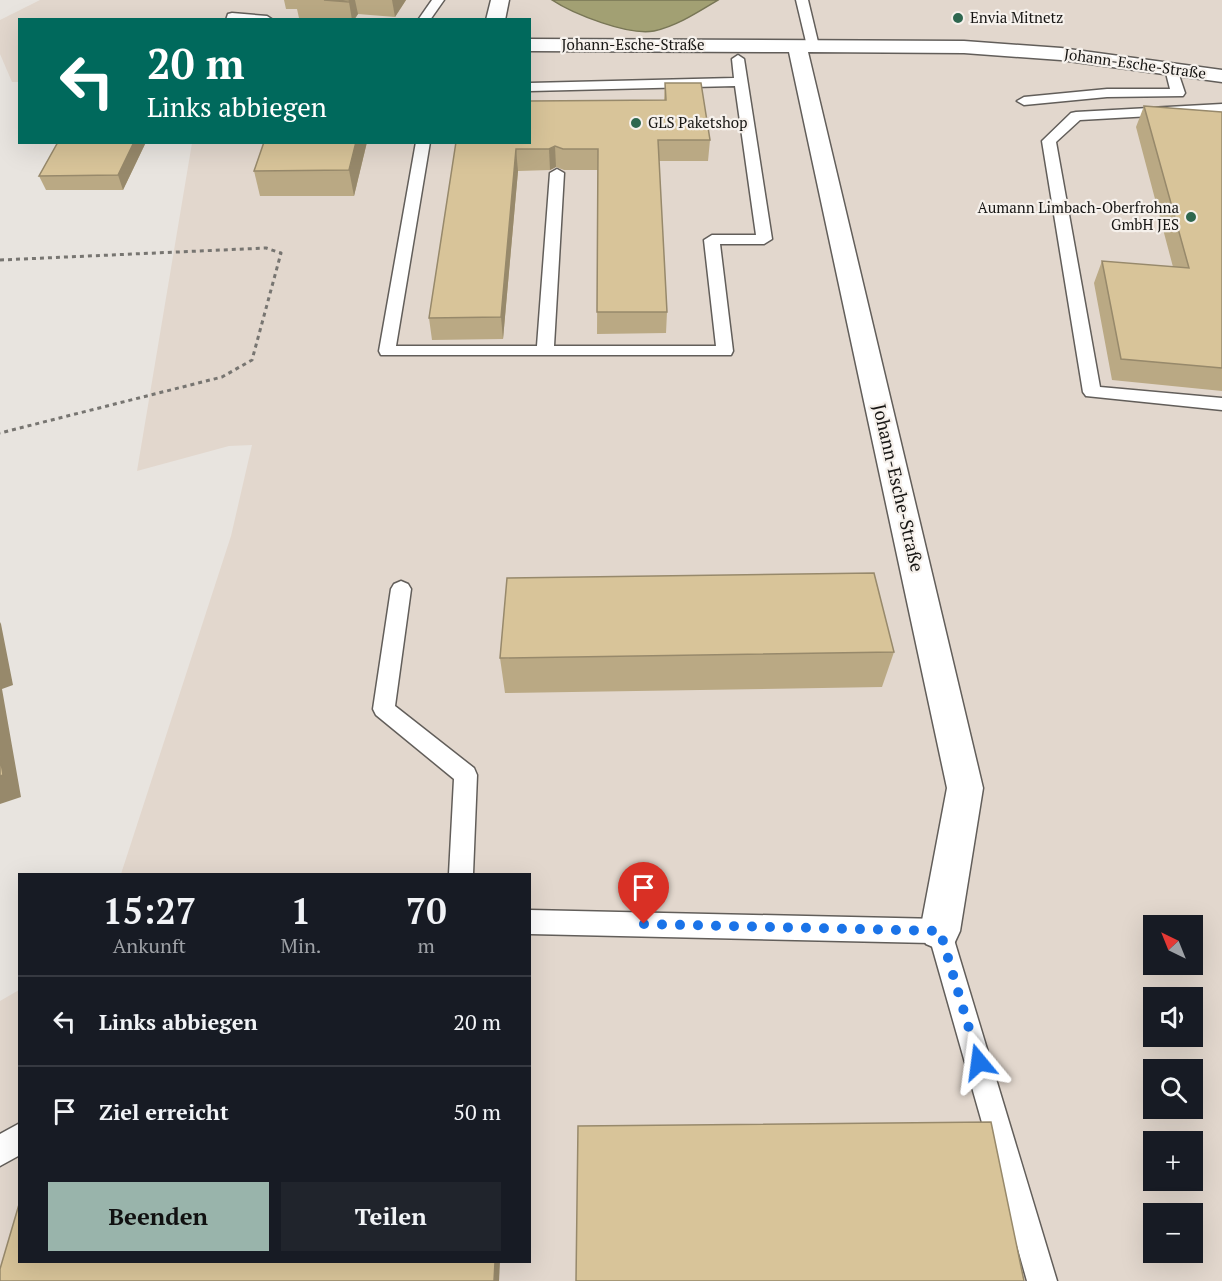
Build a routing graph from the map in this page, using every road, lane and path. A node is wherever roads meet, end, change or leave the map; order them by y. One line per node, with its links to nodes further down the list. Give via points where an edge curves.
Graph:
1 (438, 0): 6 (lane)
2 (500, 0): 7 (street)
3 (802, 0): 9 (lane)
4 (233, 15): 5 (lane)
5 (253, 18)
6 (425, 18)
7 (496, 18)
8 (531, 45): 10 (street, Johann-Esche-Straße)
9 (805, 46): 10 (street, Johann-Esche-Straße); 11 (street, Johann-Esche-Straße, via 1005,49); 26 (street, Johann-Esche-Straße, via 965,788)
10 (737, 52): 13 (lane)
11 (1171, 69): 12 (street, Johann-Esche-Straße); 15 (lane, via 1178,93 1107,93)
12 (1222, 76)
13 (741, 82): 14 (lane); 20 (lane, via 764,239 712,240 725,351)
14 (531, 87)
15 (1024, 101)
16 (1222, 108): 21 (lane, via 1076,116 1049,141 1092,392)
17 (423, 144): 20 (lane, via 387,351)
18 (557, 173): 20 (lane)
19 (0, 260): 22 (path, via 266,248 281,254 252,360 222,377)
20 (546, 351)
21 (1222, 404)
22 (0, 433)
23 (401, 589): 24 (lane, via 384,709 466,775)
24 (461, 873)
25 (531, 922): 26 (lane)
26 (940, 931): 29 (lane)
27 (18, 1138): 28 (lane)
28 (0, 1152)
29 (1042, 1281)

